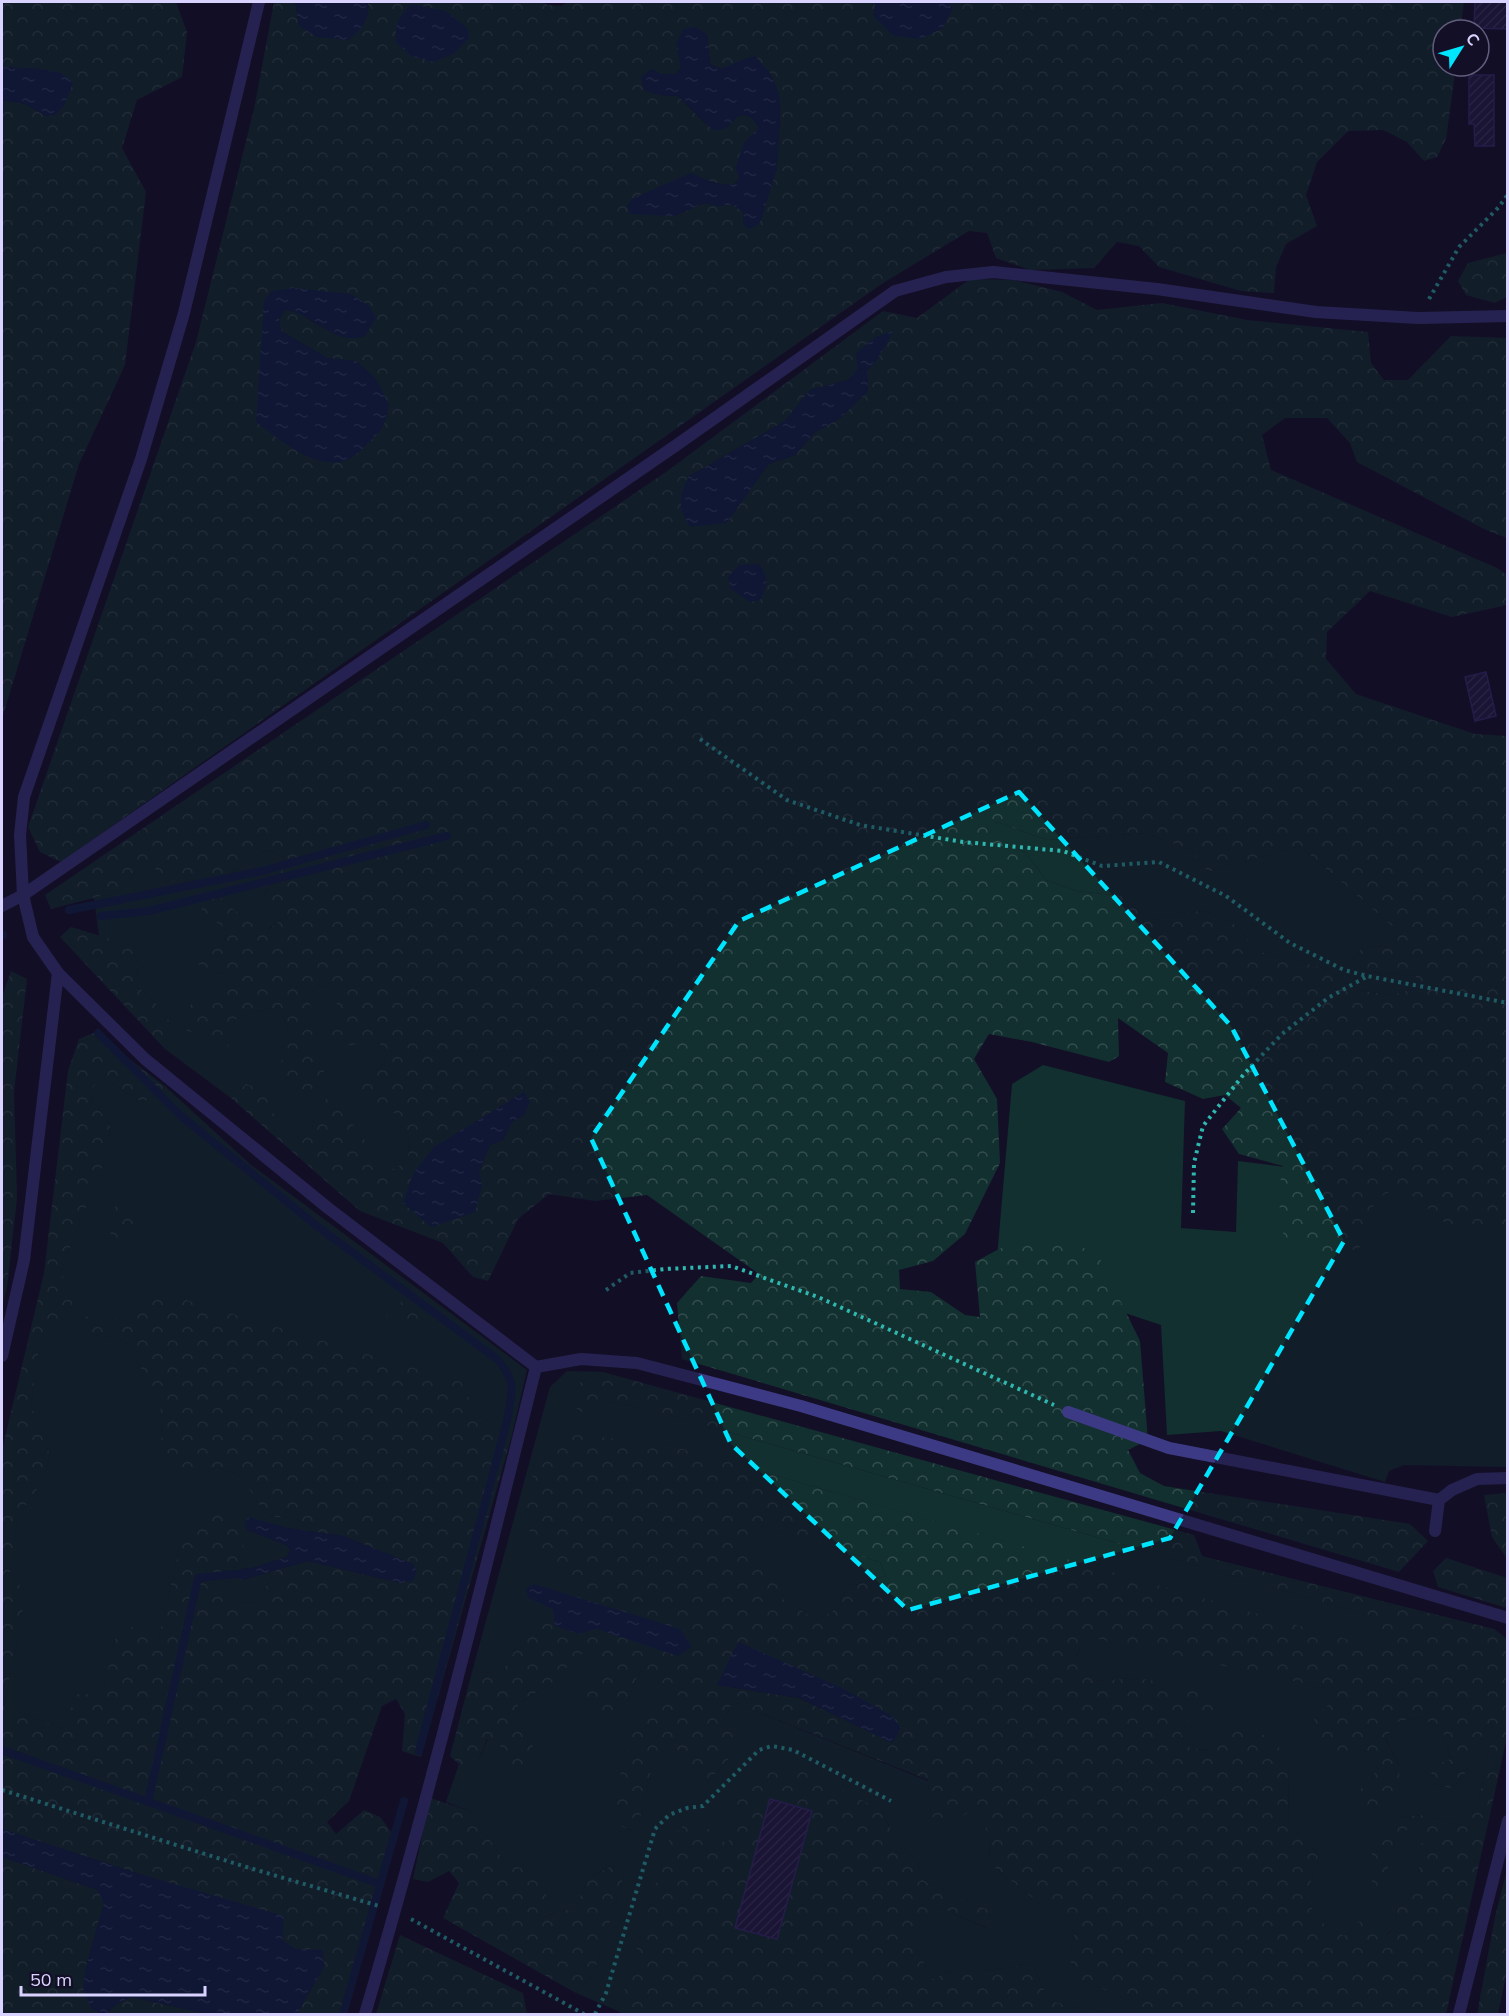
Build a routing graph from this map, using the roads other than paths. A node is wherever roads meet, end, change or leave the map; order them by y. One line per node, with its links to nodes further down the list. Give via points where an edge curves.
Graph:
1 (259, 2): 3 (lane, via 181,324 141,459 24,797 20,835)
2 (1508, 316): 3 (lane, via 1418,318 1316,312 1157,289 993,272 946,277 895,291)
3 (22, 895): 4 (lane); 5 (lane, via 33,937)
4 (2, 906)
5 (58, 973): 6 (lane, via 24,1260); 7 (lane, via 145,1059 337,1216)
6 (2, 1356)
7 (536, 1367): 12 (lane, via 581,1359 637,1364 801,1406); 14 (lane, via 470,1634)
8 (1068, 1412): 10 (lane, via 1169,1448)
9 (1508, 1478): 10 (lane, via 1477,1479)
10 (1439, 1500): 11 (lane)
11 (1435, 1531)
12 (1508, 1618)
13 (1508, 1821): 15 (lane)
14 (365, 2014)
15 (1459, 2014)

